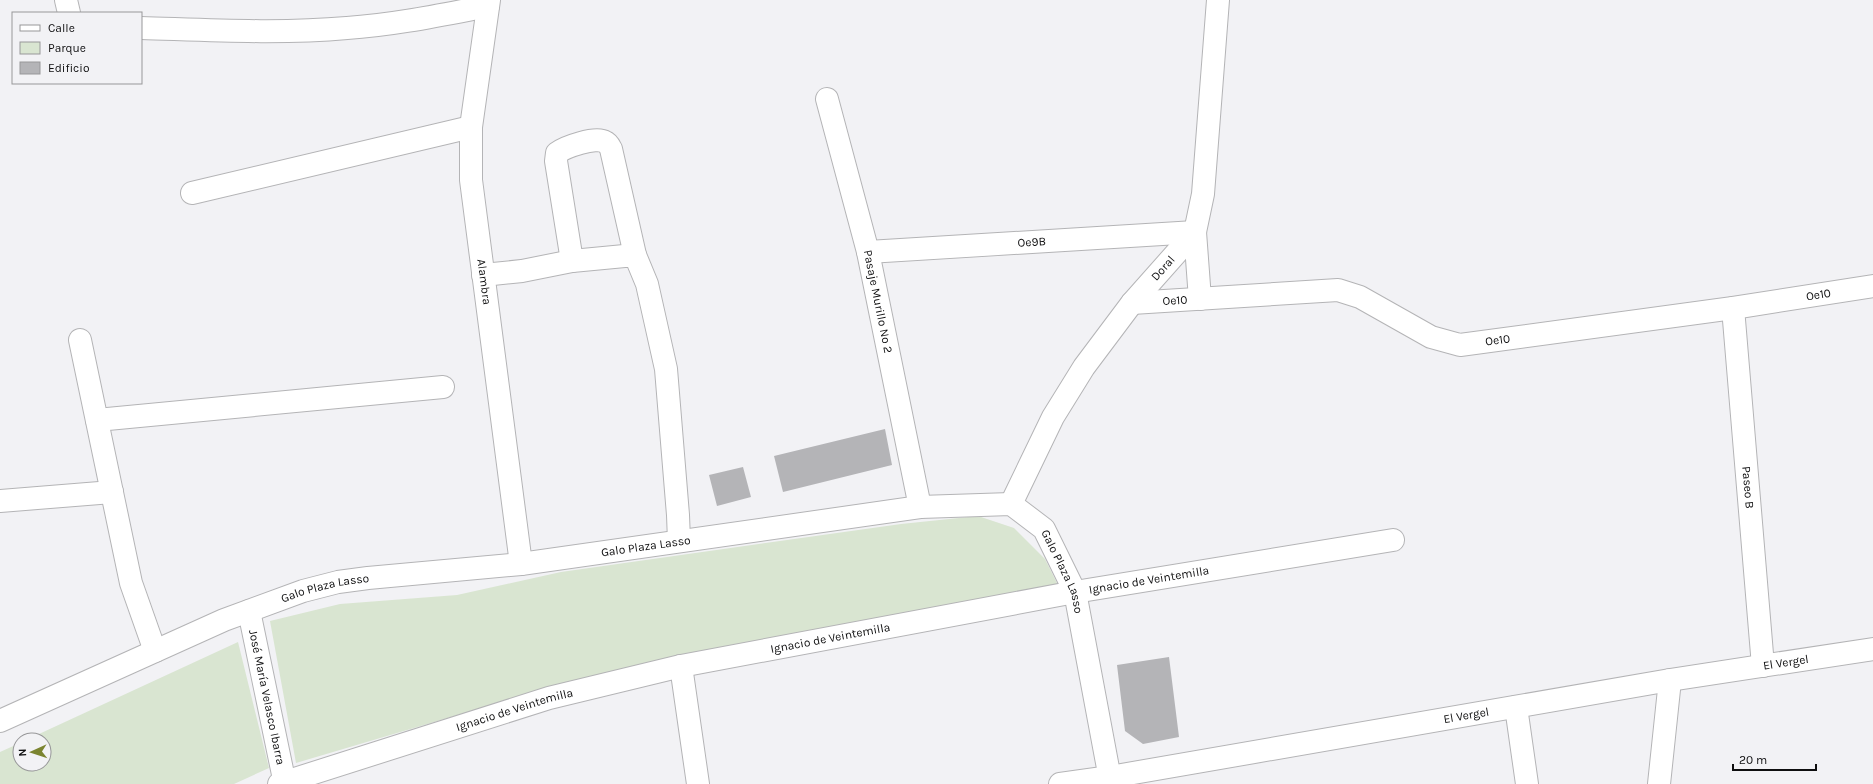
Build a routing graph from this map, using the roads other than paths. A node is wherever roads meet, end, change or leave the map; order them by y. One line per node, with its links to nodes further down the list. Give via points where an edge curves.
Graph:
1 (66, 0): 4 (street)
2 (1218, 0): 9 (street, Doral, via 1203,194)
3 (488, 3): 5 (street, via 415,20 347,28 251,31); 7 (street, Alambra)
4 (69, 12)
5 (142, 28)
6 (827, 99): 10 (street, Pasaje Murillo No 2)
7 (471, 127): 8 (street); 13 (street, Alambra, via 471,180)
8 (192, 193)
9 (1195, 232): 10 (street, Oe9B); 15 (street); 16 (street, Doral)
10 (868, 252): 24 (street, Pasaje Murillo No 2)
11 (635, 255): 12 (street); 12 (street, via 611,150 606,142 597,139 557,153 556,161); 26 (street, via 647,284 666,369)
12 (572, 261): 13 (street, via 522,272)
13 (483, 275): 27 (street, Alambra)
14 (1873, 286): 17 (street, Oe10)
15 (1200, 299): 16 (street, Oe10); 17 (street, Oe10, via 1338,290 1360,297 1431,338 1460,345)
16 (1132, 303): 23 (street, Doral, via 1084,367 1053,417)
17 (1733, 308): 33 (street, Paseo B)
18 (80, 340): 20 (street)
19 (443, 387): 20 (street)
20 (97, 420): 21 (street)
21 (112, 492): 22 (street); 31 (street, via 131,583)
22 (0, 501)
23 (1011, 504): 24 (street, Galo Plaza Lasso); 28 (street, Galo Plaza Lasso, via 1044,529)
24 (920, 506): 26 (street, Galo Plaza Lasso)
25 (1393, 540): 28 (street, Ignacio de Veintemilla)
26 (679, 541): 27 (street, Galo Plaza Lasso)
27 (521, 564): 29 (street, Galo Plaza Lasso, via 338,582)
28 (1075, 592): 32 (street, Ignacio de Veintemilla); 37 (street, Galo Plaza Lasso)
29 (249, 611): 31 (street, Galo Plaza Lasso); 38 (street, José María Velasco Ibarra)
30 (1873, 649): 33 (street, El Vergel)
31 (155, 650): 36 (street, Galo Plaza Lasso)
32 (681, 666): 38 (street, Ignacio de Veintemilla, via 549,698); 39 (street)
33 (1763, 666): 34 (street, El Vergel)
34 (1670, 680): 35 (street, El Vergel); 42 (street)
35 (1516, 707): 37 (street, El Vergel); 41 (street)
36 (0, 721)
37 (1110, 781): 40 (street, El Vergel)
38 (283, 783)
39 (698, 784)
40 (1060, 784)
41 (1527, 784)
42 (1659, 784)

